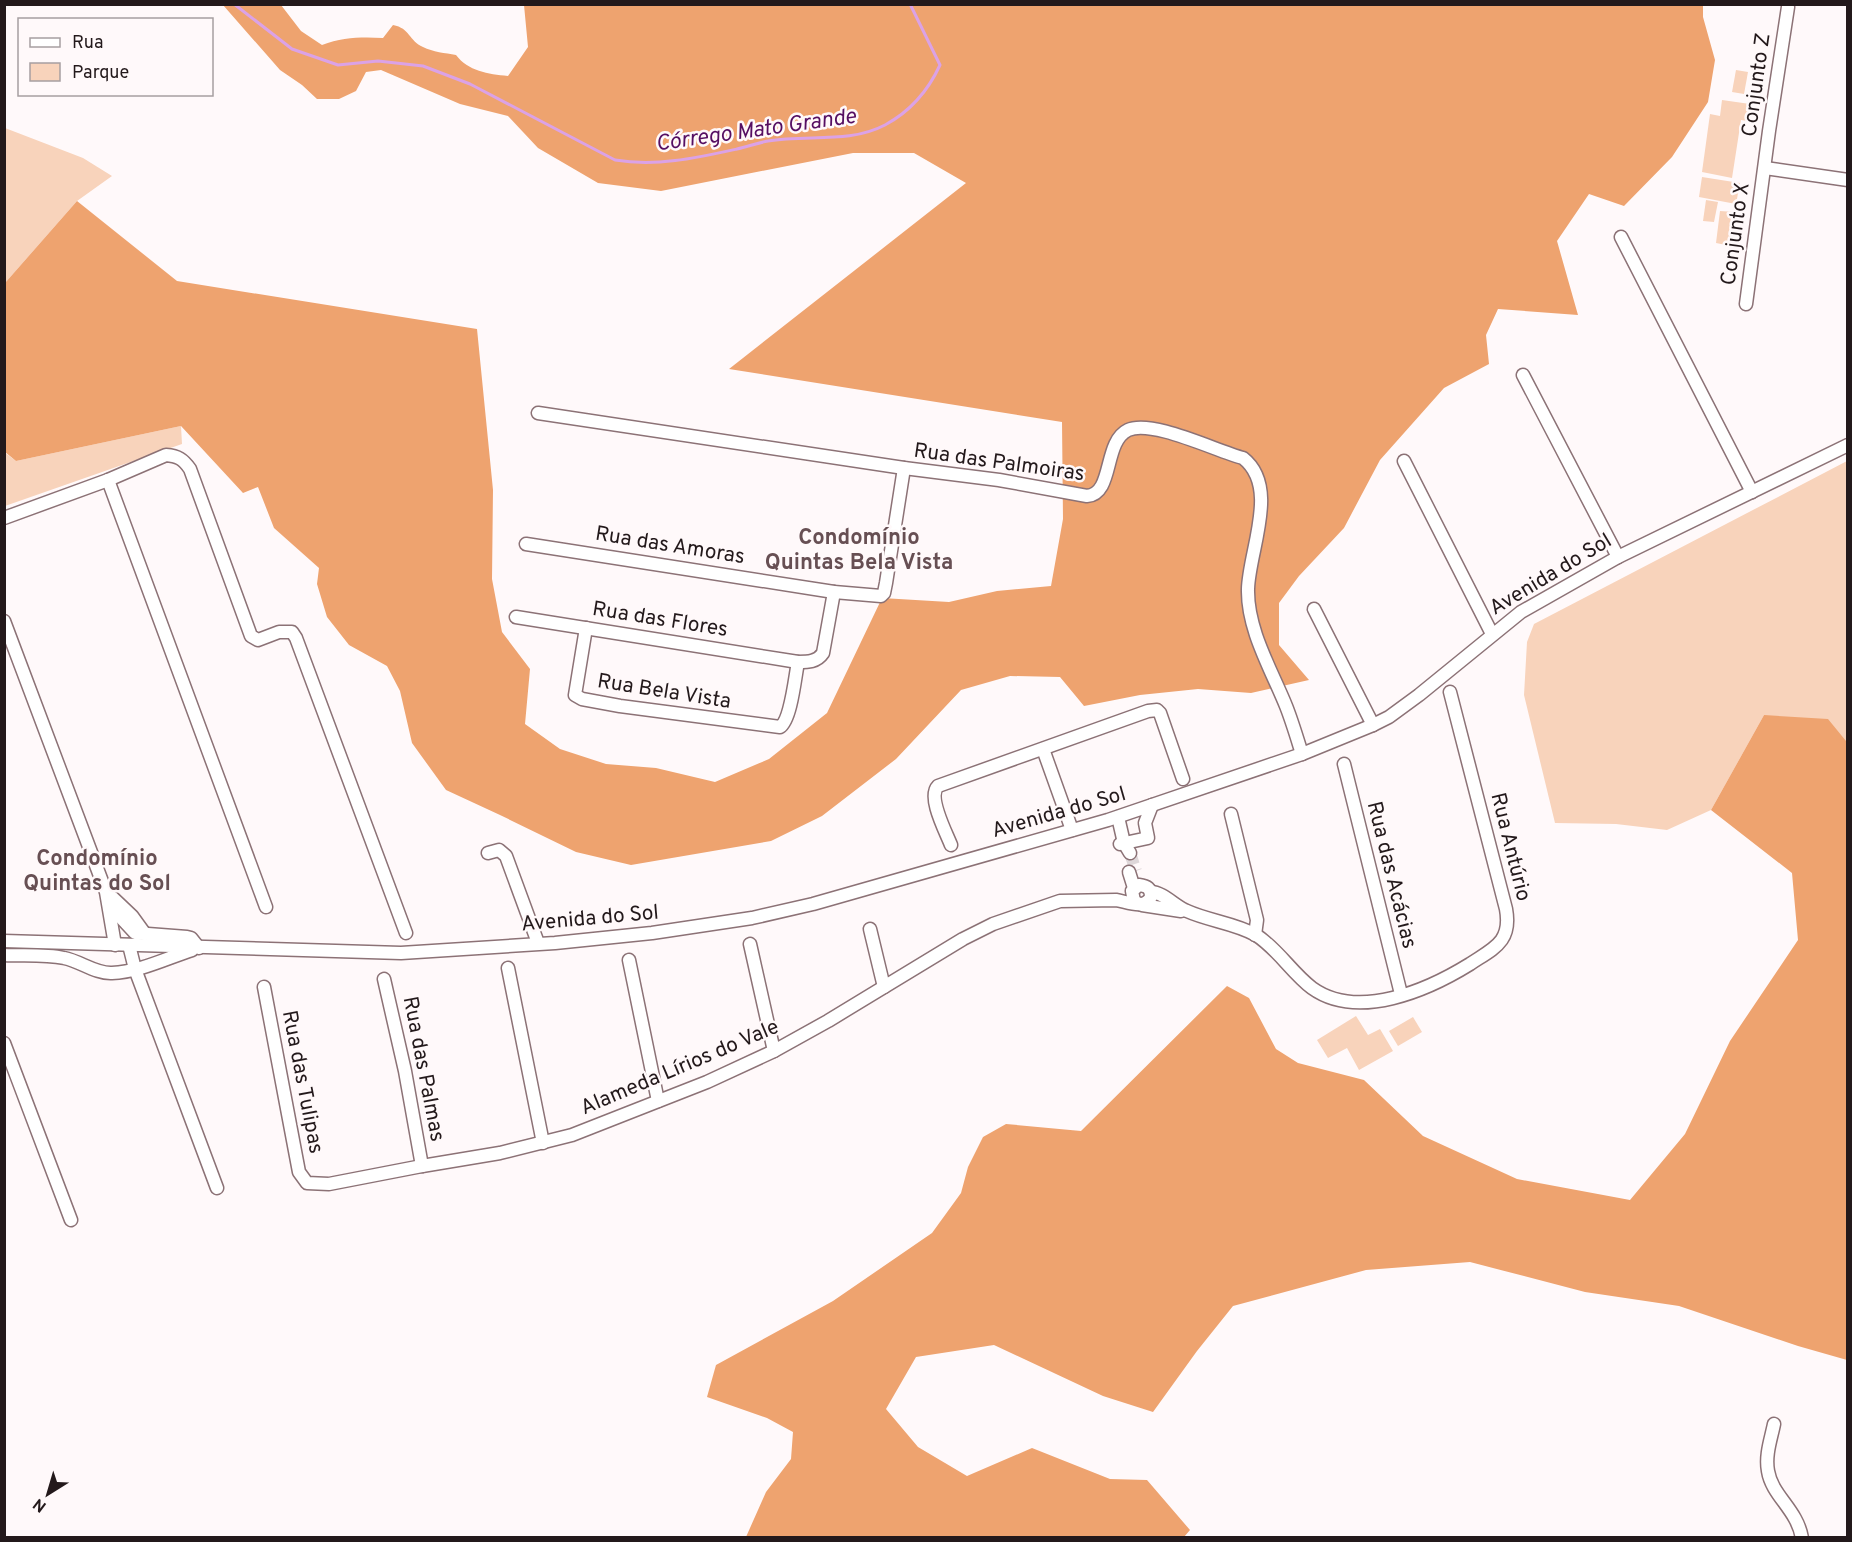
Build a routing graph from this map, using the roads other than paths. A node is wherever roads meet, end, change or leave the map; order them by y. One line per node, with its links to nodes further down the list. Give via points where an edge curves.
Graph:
1 (1788, 7): 2 (street, Conjunto Z)
2 (1765, 168): 3 (street); 5 (street, Conjunto X)
3 (1848, 180)
4 (1621, 237): 12 (street)
5 (1746, 304)
6 (1523, 375): 15 (street)
7 (538, 413): 10 (street, Rua das Palmoiras)
8 (1848, 445): 12 (street, Avenida do Sol)
9 (1404, 461): 21 (street)
10 (904, 468): 16 (street, Rua das Amoras, via 884,593 880,596); 26 (street, Rua das Palmoiras, via 1093,496 1105,480 1118,437 1140,427 1243,458 1258,479 1261,504 1248,600)
11 (108, 480): 13 (street); 43 (street); 47 (street, via 166,454 177,456 190,469 250,636 263,639 279,632 292,632 296,638)
12 (1752, 492): 15 (street, Avenida do Sol)
13 (4, 518)
14 (526, 544): 16 (street, Rua das Amoras)
15 (1618, 557): 21 (street, Avenida do Sol, via 1521,612)
16 (834, 592): 22 (street, via 823,653 816,661)
17 (1314, 609): 24 (street)
18 (516, 617): 20 (street, Rua das Flores)
19 (4, 621): 40 (street)
20 (586, 628): 22 (street, Rua das Flores); 22 (street, Rua Bela Vista, via 574,690 578,697 620,706 780,727 788,715)
21 (1492, 634): 24 (street, Avenida do Sol, via 1419,695)
22 (798, 662)
23 (1450, 692): 62 (street, Rua Antúrio, via 1508,928 1501,942 1464,967 1435,984)
24 (1373, 725): 26 (street, Avenida do Sol)
25 (1043, 748): 28 (street, via 1156,710); 33 (street); 35 (street, via 934,789 933,798)
26 (1302, 754): 29 (street, Avenida do Sol)
27 (1344, 764): 62 (street, Rua das Acácias)
28 (1183, 779)
29 (1152, 805): 30 (street, Avenida do Sol); 34 (street, via 1145,823)
30 (1137, 810): 32 (street, Avenida do Sol); 34 (street)
31 (1231, 814): 48 (street, via 1257,920)
32 (1113, 819): 33 (street, Avenida do Sol); 34 (street, via 1125,849)
33 (1072, 830): 51 (street, Avenida do Sol, via 752,918)
34 (1146, 838)
35 (951, 846)
36 (488, 852): 51 (street, via 504,852)
37 (1132, 872): 38 (street)
38 (1135, 888): 39 (street, via 1146,886); 41 (street, Alameda Lírios do Vale); 42 (street, via 1132,897)
39 (1151, 892): 42 (street, via 1149,901); 44 (street)
40 (106, 893): 46 (street, via 132,916); 49 (street)
41 (1075, 900): 42 (street, Alameda Lírios do Vale); 61 (street, Alameda Lírios do Vale, via 1060,901 993,924)
42 (1140, 904): 44 (street, Alameda Lírios do Vale)
43 (266, 907)
44 (1185, 911): 48 (street, Rua Antúrio)
45 (870, 929): 61 (street)
46 (140, 933): 49 (street); 54 (street, via 191,938)
47 (405, 933)
48 (1255, 934): 62 (street, Rua Antúrio, via 1322,994 1342,1001 1371,1003)
49 (114, 939): 50 (street, via 80,943); 53 (street, Avenida do Sol)
50 (4, 941)
51 (538, 944): 54 (street, Avenida do Sol, via 401,953)
52 (750, 944): 64 (street)
53 (129, 945): 54 (street, Avenida do Sol); 58 (street)
54 (199, 948): 58 (street)
55 (4, 955): 58 (street, via 61,957 115,974)
56 (629, 960): 65 (street)
57 (508, 968): 66 (street)
58 (135, 969): 69 (street)
59 (384, 979): 67 (street, Rua das Palmas)
60 (264, 987): 68 (street, Rua das Tulipas, via 299,1172)
61 (884, 987): 64 (street, Alameda Lírios do Vale)
62 (1401, 994)
63 (4, 1043): 70 (street)
64 (774, 1051): 65 (street, Alameda Lírios do Vale)
65 (658, 1101): 66 (street, Alameda Lírios do Vale)
66 (543, 1143): 67 (street, Alameda Lírios do Vale)
67 (422, 1166): 68 (street, Alameda Lírios do Vale, via 329,1184)
68 (307, 1183)
69 (217, 1188)
70 (71, 1220)
71 (1774, 1424): 72 (street, via 1767,1456 1769,1478 1797,1518)
72 (1802, 1538)

